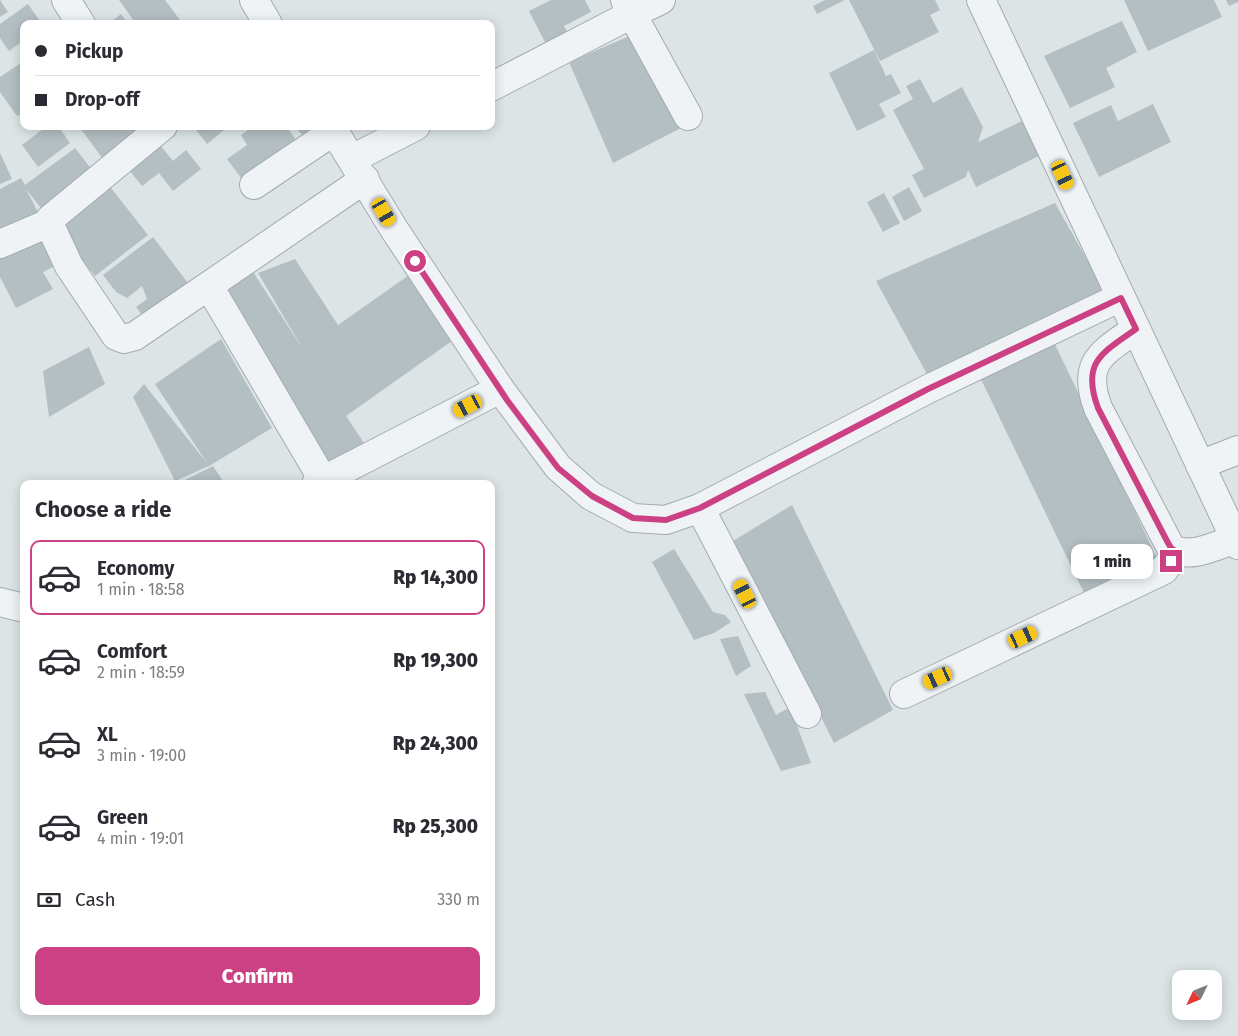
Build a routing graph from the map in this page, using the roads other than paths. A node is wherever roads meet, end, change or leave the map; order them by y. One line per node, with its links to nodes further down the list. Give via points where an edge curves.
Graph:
1 (66, 0): 6 (street)
2 (254, 0): 7 (street)
3 (661, 0): 5 (street)
4 (981, 0): 19 (street)
5 (628, 7): 8 (street); 9 (street)
6 (78, 20)
7 (266, 20)
8 (495, 85)
9 (688, 116)
10 (155, 130): 16 (street)
11 (332, 130): 15 (street)
12 (334, 130): 14 (street)
13 (411, 130): 14 (street)
14 (358, 169): 18 (street); 21 (street)
15 (254, 186)
16 (49, 223): 17 (street); 18 (street, via 69,266 116,336 124,339 135,336)
17 (0, 244)
18 (209, 286): 24 (street)
19 (1121, 298): 20 (street); 26 (street, via 928,389)
20 (1136, 329): 23 (street); 28 (street, via 1104,352 1093,366 1092,392 1167,541)
21 (500, 389): 25 (street); 26 (street, via 558,468 592,496 633,518 666,520)
22 (1238, 450): 23 (street)
23 (1200, 465): 27 (street)
24 (318, 480)
25 (323, 480)
26 (700, 508): 32 (street)
27 (1237, 542): 28 (street, via 1192,553)
28 (1177, 552): 31 (street, via 1157,574)
29 (0, 602): 30 (street)
30 (20, 607)
31 (904, 694)
32 (807, 714)

